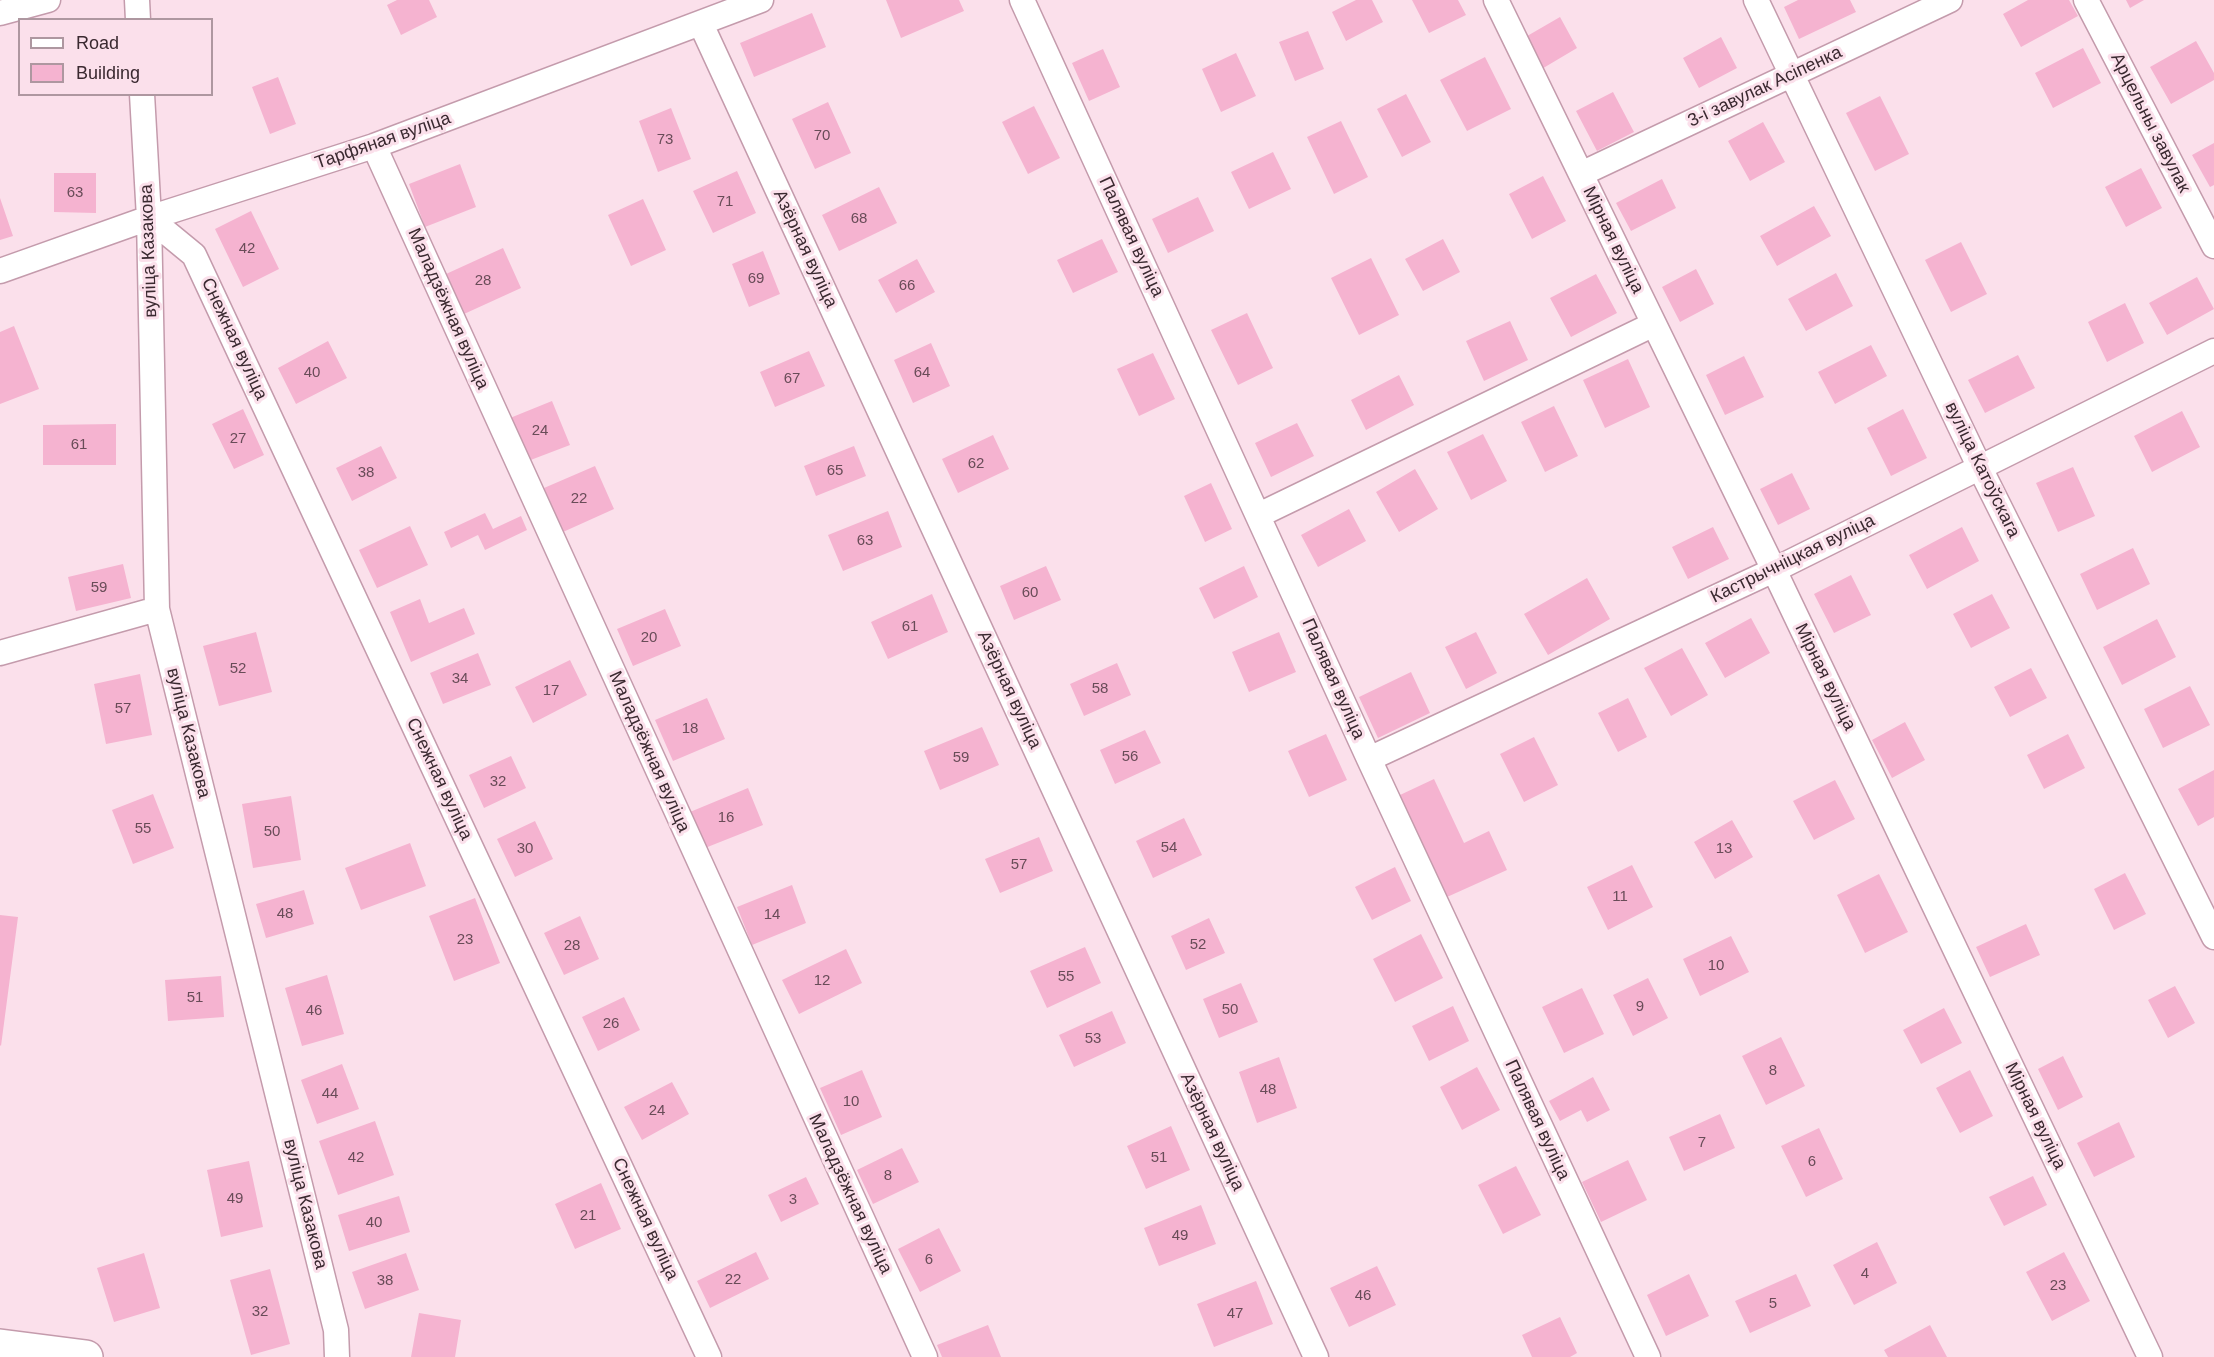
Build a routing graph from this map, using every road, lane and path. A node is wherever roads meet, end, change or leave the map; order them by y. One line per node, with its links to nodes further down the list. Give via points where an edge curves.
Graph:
1 (48, 0): 9 (street)
2 (137, 0): 10 (street)
3 (761, 0): 11 (street, Тарфяная вуліца)
4 (1022, 0): 22 (street, Палявая вуліца)
5 (1496, 0): 15 (street, Мірная вуліца)
6 (1756, 0): 12 (street, вуліца Катоўскага)
7 (1950, 0): 12 (street, 3-і завулак Асіпенка)
8 (2086, 0): 17 (street, Арцельны завулак)
9 (0, 13)
10 (138, 18)
11 (701, 24): 14 (street, Тарфяная вуліца); 33 (street, Азёрная вуліца)
12 (1792, 75): 15 (street, 3-і завулак Асіпенка); 21 (street, вуліца Катоўскага)
13 (142, 96): 16 (street, вуліца Казакова)
14 (374, 146): 16 (street, Тарфяная вуліца); 32 (street, Маладзёжная вуліца)
15 (1581, 174): 19 (street, Мірная вуліца)
16 (149, 218): 18 (street, Тарфяная вуліца); 24 (street, вуліца Казакова); 31 (street, Снежная вуліца, via 194,255)
17 (2214, 246)
18 (0, 271)
19 (1654, 324): 22 (street); 23 (street, Мірная вуліца)
20 (2214, 351): 21 (street, Кастрычніцкая вуліца)
21 (1980, 468): 23 (street, Кастрычніцкая вуліца); 27 (street, вуліца Катоўскага)
22 (1258, 515): 26 (street, Палявая вуліца)
23 (1774, 570): 26 (street, Кастрычніцкая вуліца); 35 (street, Мірная вуліца)
24 (157, 609): 25 (street); 30 (street, вуліца Казакова, via 336,1330)
25 (0, 653)
26 (1369, 759): 34 (street, Палявая вуліца)
27 (2214, 937)
28 (0, 1346): 29 (main road)
29 (86, 1357)
30 (337, 1357)
31 (709, 1357)
32 (925, 1357)
33 (1316, 1357)
34 (1648, 1357)
35 (2150, 1357)

